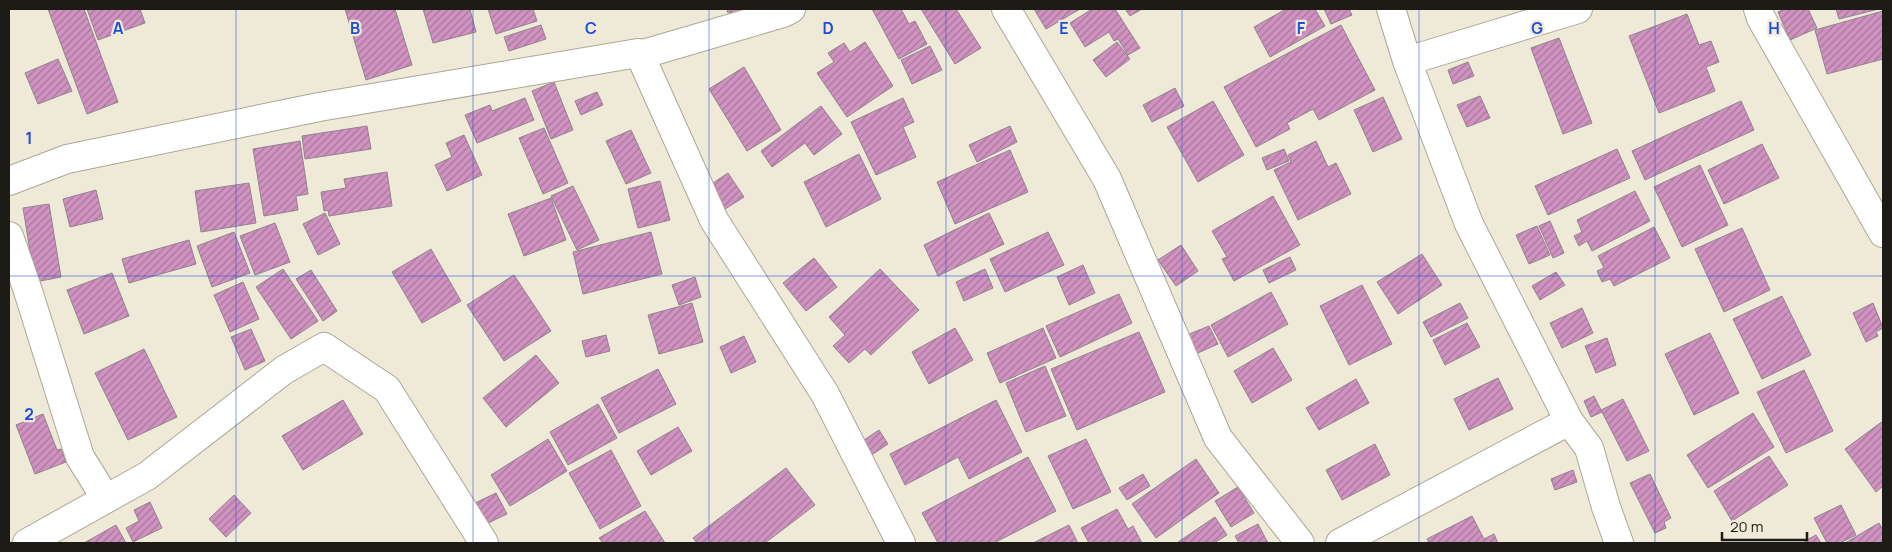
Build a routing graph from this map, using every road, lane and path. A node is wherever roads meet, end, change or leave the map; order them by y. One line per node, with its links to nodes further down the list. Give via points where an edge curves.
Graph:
1 (792, 9): 6 (street)
2 (1006, 9): 16 (street, via 1107,179 1218,438)
3 (1391, 9): 7 (street)
4 (1578, 9): 7 (street)
5 (1758, 9): 9 (street)
6 (640, 55): 8 (street, via 319,107 67,159); 15 (street, via 714,220 825,394)
7 (1407, 61): 11 (street, via 1469,224)
8 (9, 181)
9 (1883, 233)
10 (9, 236): 12 (street, via 80,457)
11 (1569, 421): 17 (street); 18 (street, via 1589,448)
12 (106, 499): 13 (street); 14 (street, via 147,476 284,370 324,347 387,389)
13 (28, 543)
14 (484, 543)
15 (901, 543)
16 (1300, 543)
17 (1340, 543)
18 (1619, 543)

